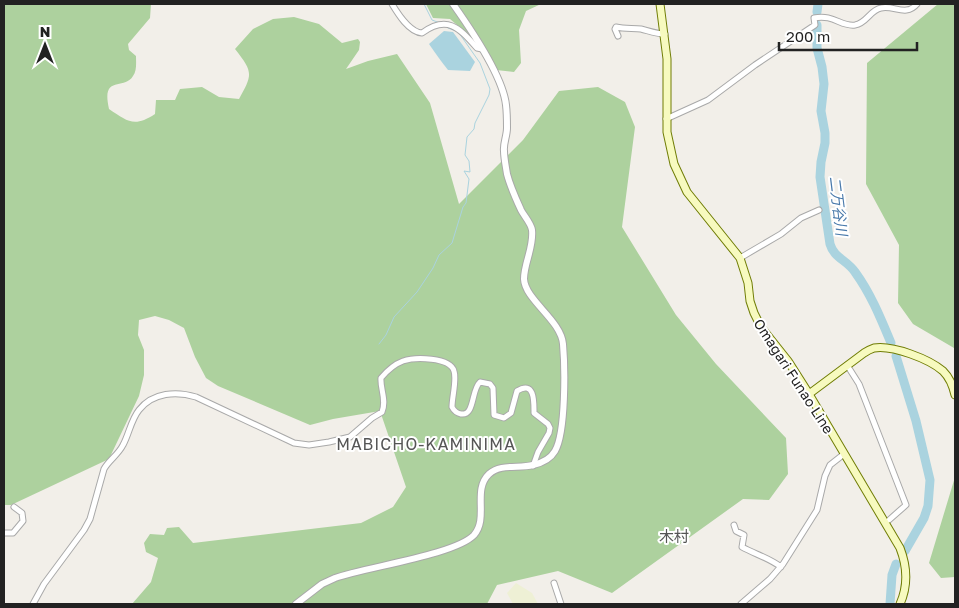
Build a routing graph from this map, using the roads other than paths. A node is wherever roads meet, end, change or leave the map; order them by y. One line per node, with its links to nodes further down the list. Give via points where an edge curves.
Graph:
1 (392, 4): 7 (street, via 417,32 449,24)
2 (453, 4): 7 (street)
3 (660, 4): 5 (main road, Omagari Funao Line)
4 (916, 4): 8 (street, via 904,11 886,7 873,10 856,25 829,16 814,18 814,25 709,99)
5 (665, 34): 6 (street, via 616,27); 8 (main road, Omagari Funao Line)
6 (618, 36)
7 (482, 49): 15 (street, via 502,88 506,104 504,150 508,176 532,229 524,280 529,293 555,325 563,342 564,412 561,434 555,451)
8 (666, 119): 10 (main road, Omagari Funao Line, via 674,164 687,192)
9 (819, 210): 10 (street, via 801,218)
10 (740, 258): 12 (main road, Omagari Funao Line, via 750,301 761,327)
11 (846, 365): 12 (main road); 13 (main road, via 874,348 897,349 942,371 949,378); 17 (street, via 859,384 906,505)
12 (809, 394): 14 (main road, Omagari Funao Line)
13 (955, 395)
14 (844, 454): 20 (street, via 830,465 817,510); 26 (main road, Omagari Funao Line, via 904,558 905,588)
15 (533, 466): 22 (street, via 550,428 534,413 531,392 527,389 517,391 511,413 504,418 498,417 494,415 493,388 480,382 470,410 459,414 452,407 454,371 439,360 403,361 385,373 380,385 385,402 382,412 350,437 329,442 294,443 196,397 160,395 139,409 116,457 104,469 87,524 44,584); 23 (street, via 504,468 491,472 483,480 480,522 464,543 335,578)
16 (14, 507): 19 (street, via 22,513 23,521 13,533)
17 (889, 520)
18 (734, 525): 20 (street, via 736,531 744,535 742,547 769,558)
19 (4, 533)
20 (781, 567): 25 (street)
21 (554, 583): 24 (street)
22 (34, 604)
23 (296, 604)
24 (561, 604)
25 (740, 604)
26 (900, 604)

